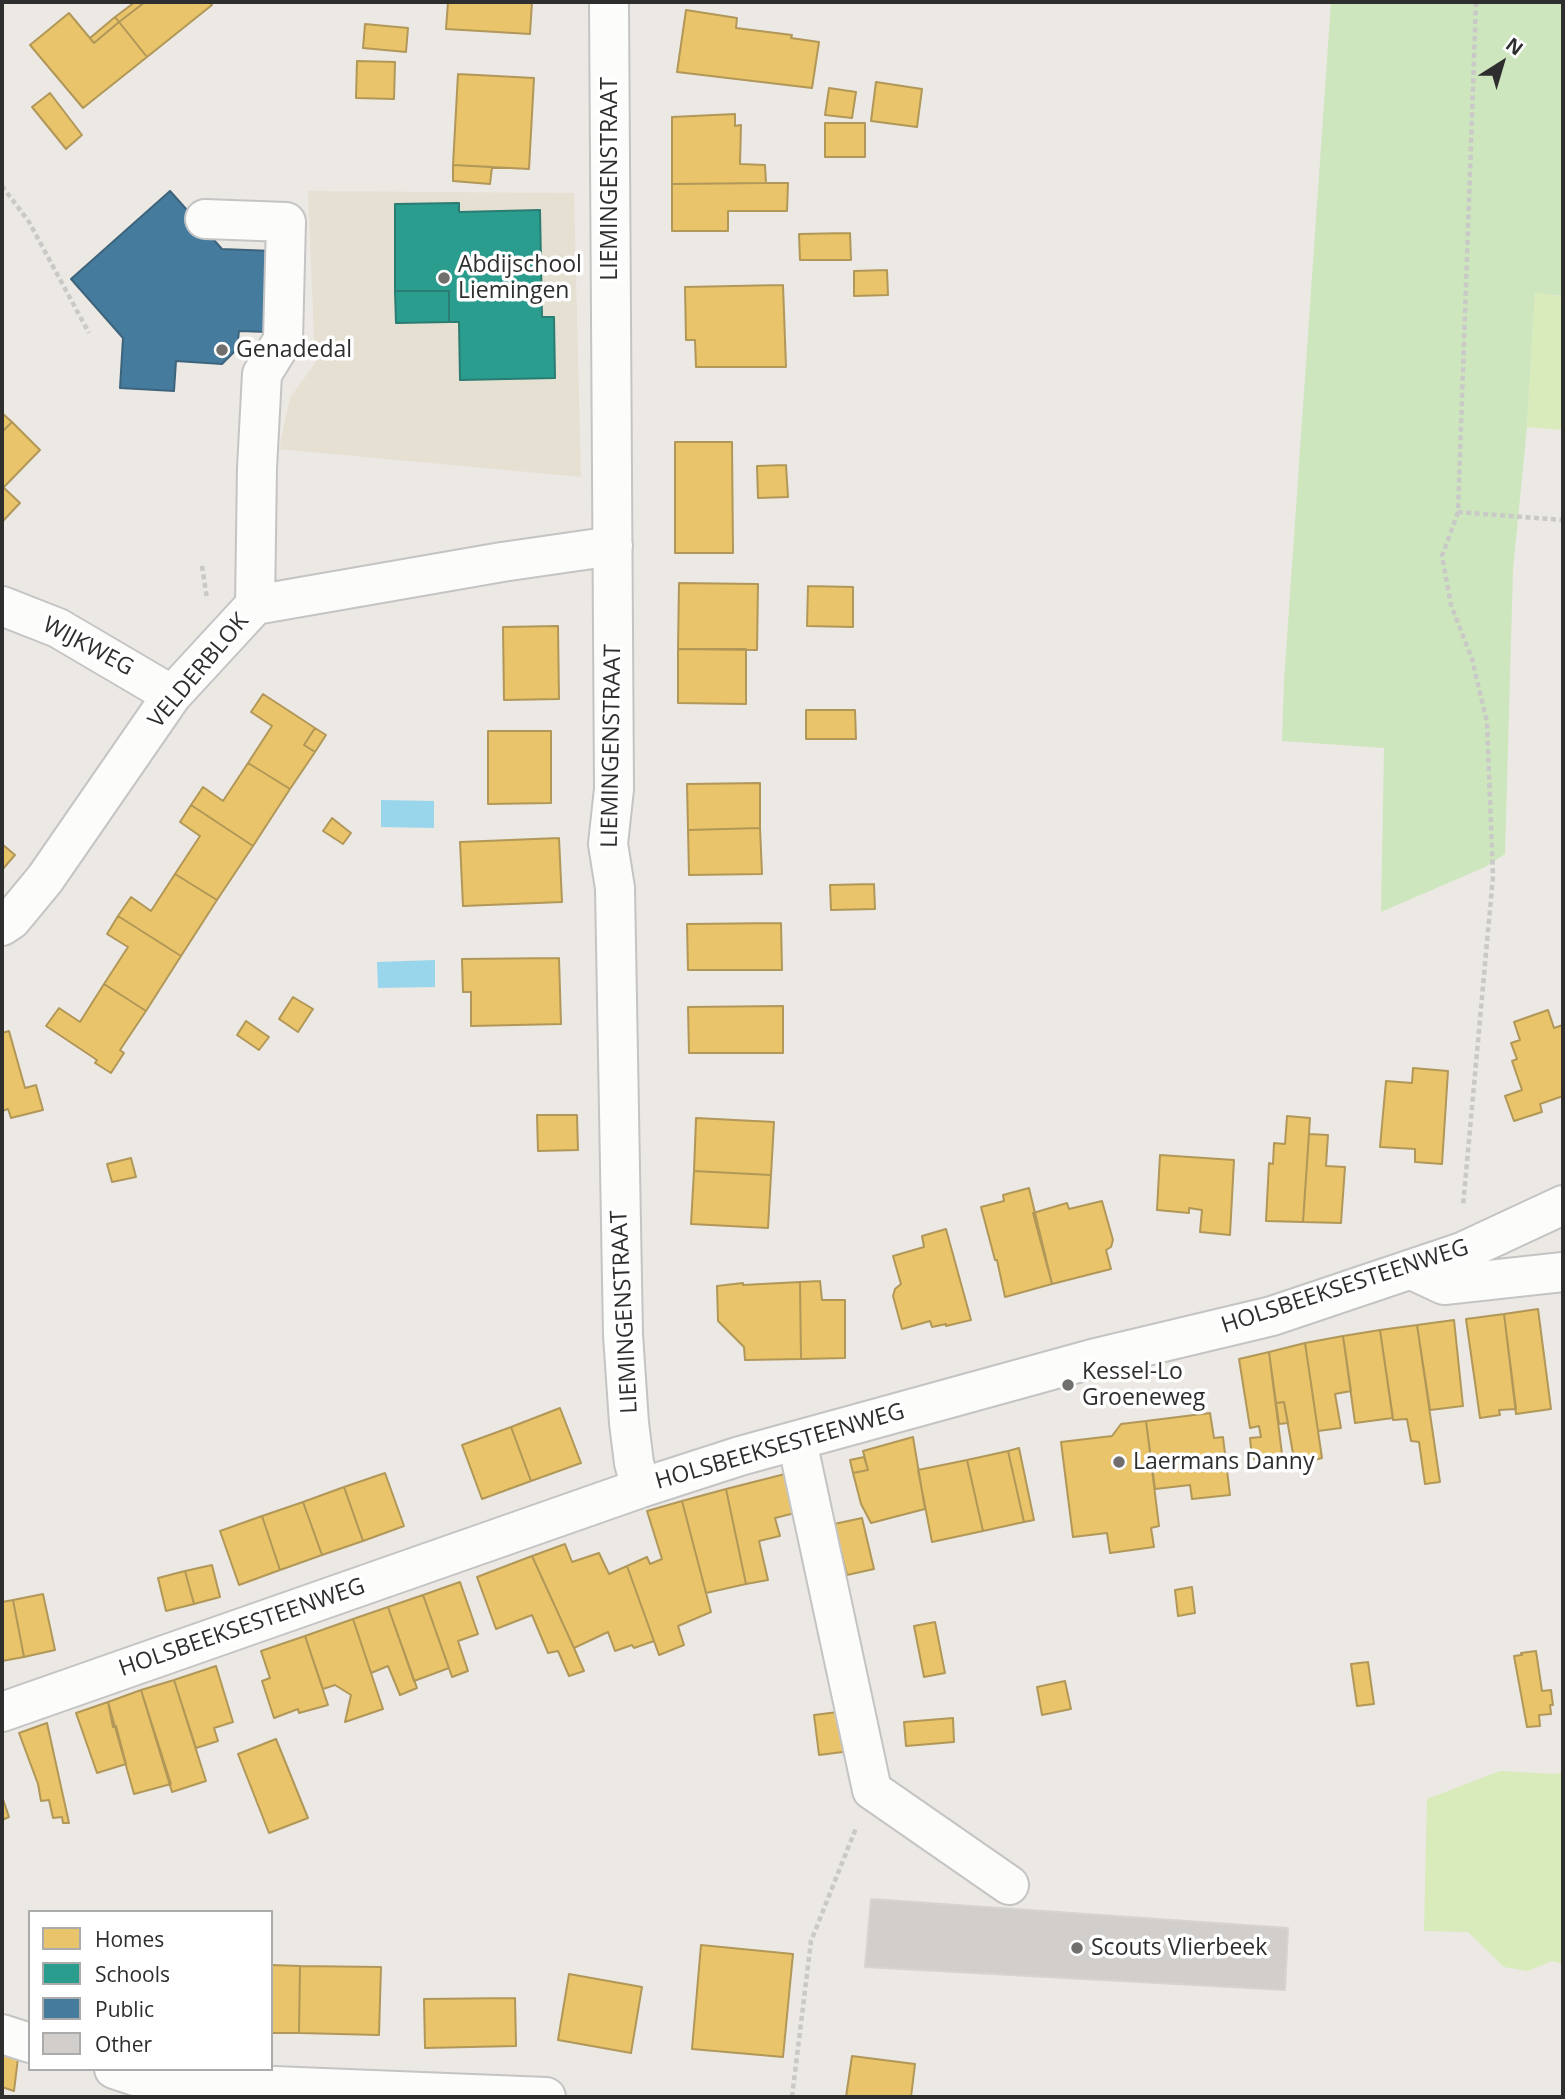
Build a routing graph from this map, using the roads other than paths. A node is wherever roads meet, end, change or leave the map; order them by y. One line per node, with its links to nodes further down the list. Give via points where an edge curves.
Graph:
1 (609, 2): 3 (street, LIEMINGENSTRAAT)
2 (205, 219): 5 (street, via 286,222 283,340 262,374)
3 (613, 546): 5 (street, VELDERBLOK); 12 (street, LIEMINGENSTRAAT, via 614,789 608,844 615,888 622,1335 629,1423)
4 (2, 606): 6 (street, WIJKWEG, via 58,628)
5 (255, 606): 6 (street, VELDERBLOK)
6 (172, 695): 7 (street, VELDERBLOK, via 45,879)
7 (2, 926)
8 (1563, 1205): 9 (street, HOLSBEEKSESTEENWEG)
9 (1412, 1270): 10 (street, via 1444,1285); 11 (street, HOLSBEEKSESTEENWEG, via 1272,1316 1092,1359)
10 (1563, 1272)
11 (797, 1441): 12 (street, HOLSBEEKSESTEENWEG); 14 (street, via 872,1790)
12 (641, 1488): 13 (street, HOLSBEEKSESTEENWEG)
13 (2, 1712)
14 (1009, 1885)
15 (2, 2034): 16 (street)
16 (28, 2042)
17 (120, 2071): 18 (street, via 150,2081)
18 (546, 2097)

